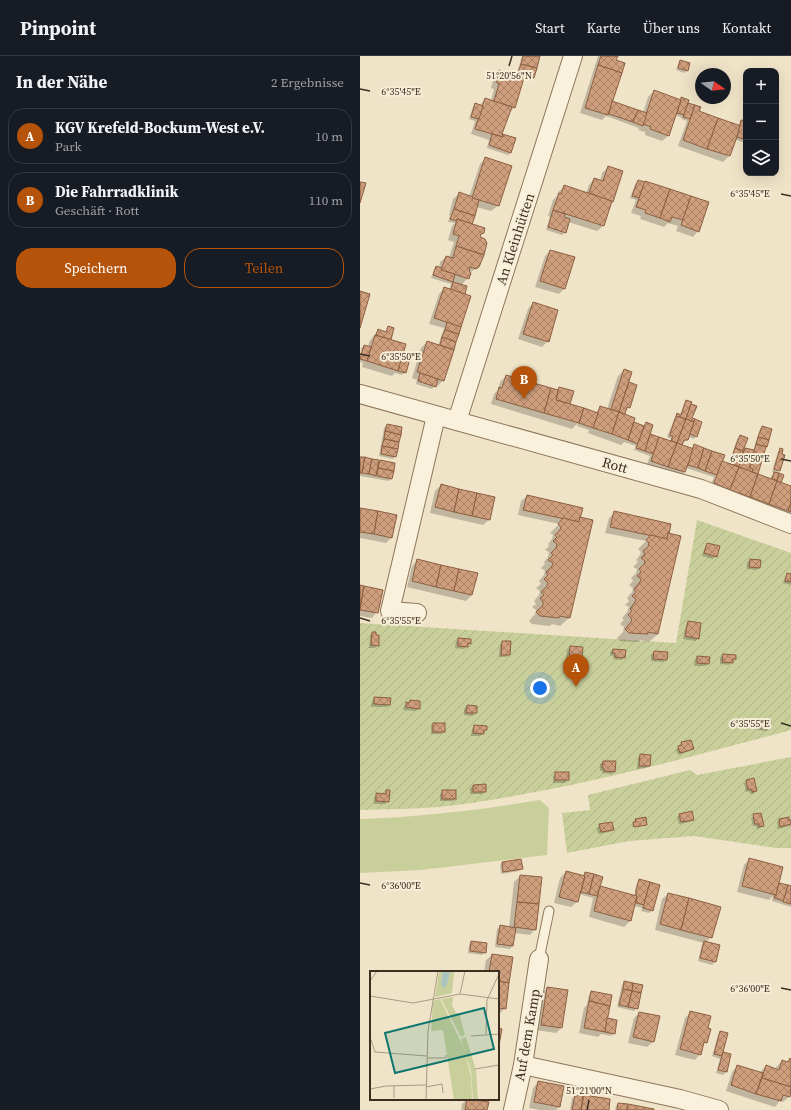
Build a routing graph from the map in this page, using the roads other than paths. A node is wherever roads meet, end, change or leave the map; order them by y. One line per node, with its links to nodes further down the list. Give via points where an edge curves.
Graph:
1 (573, 56): 4 (street, An Kleinhütten)
2 (360, 394): 3 (street, Rott)
3 (436, 416): 4 (street, Rott); 6 (street, via 390,611)
4 (456, 422): 5 (street, Rott, via 701,489)
5 (791, 524)
6 (417, 613)
7 (549, 912): 8 (lane)
8 (540, 959): 9 (street, Auf dem Kamp)
9 (523, 1065): 10 (street, Auf dem Kamp); 11 (street, via 680,1098)
10 (513, 1110)
11 (719, 1110)

